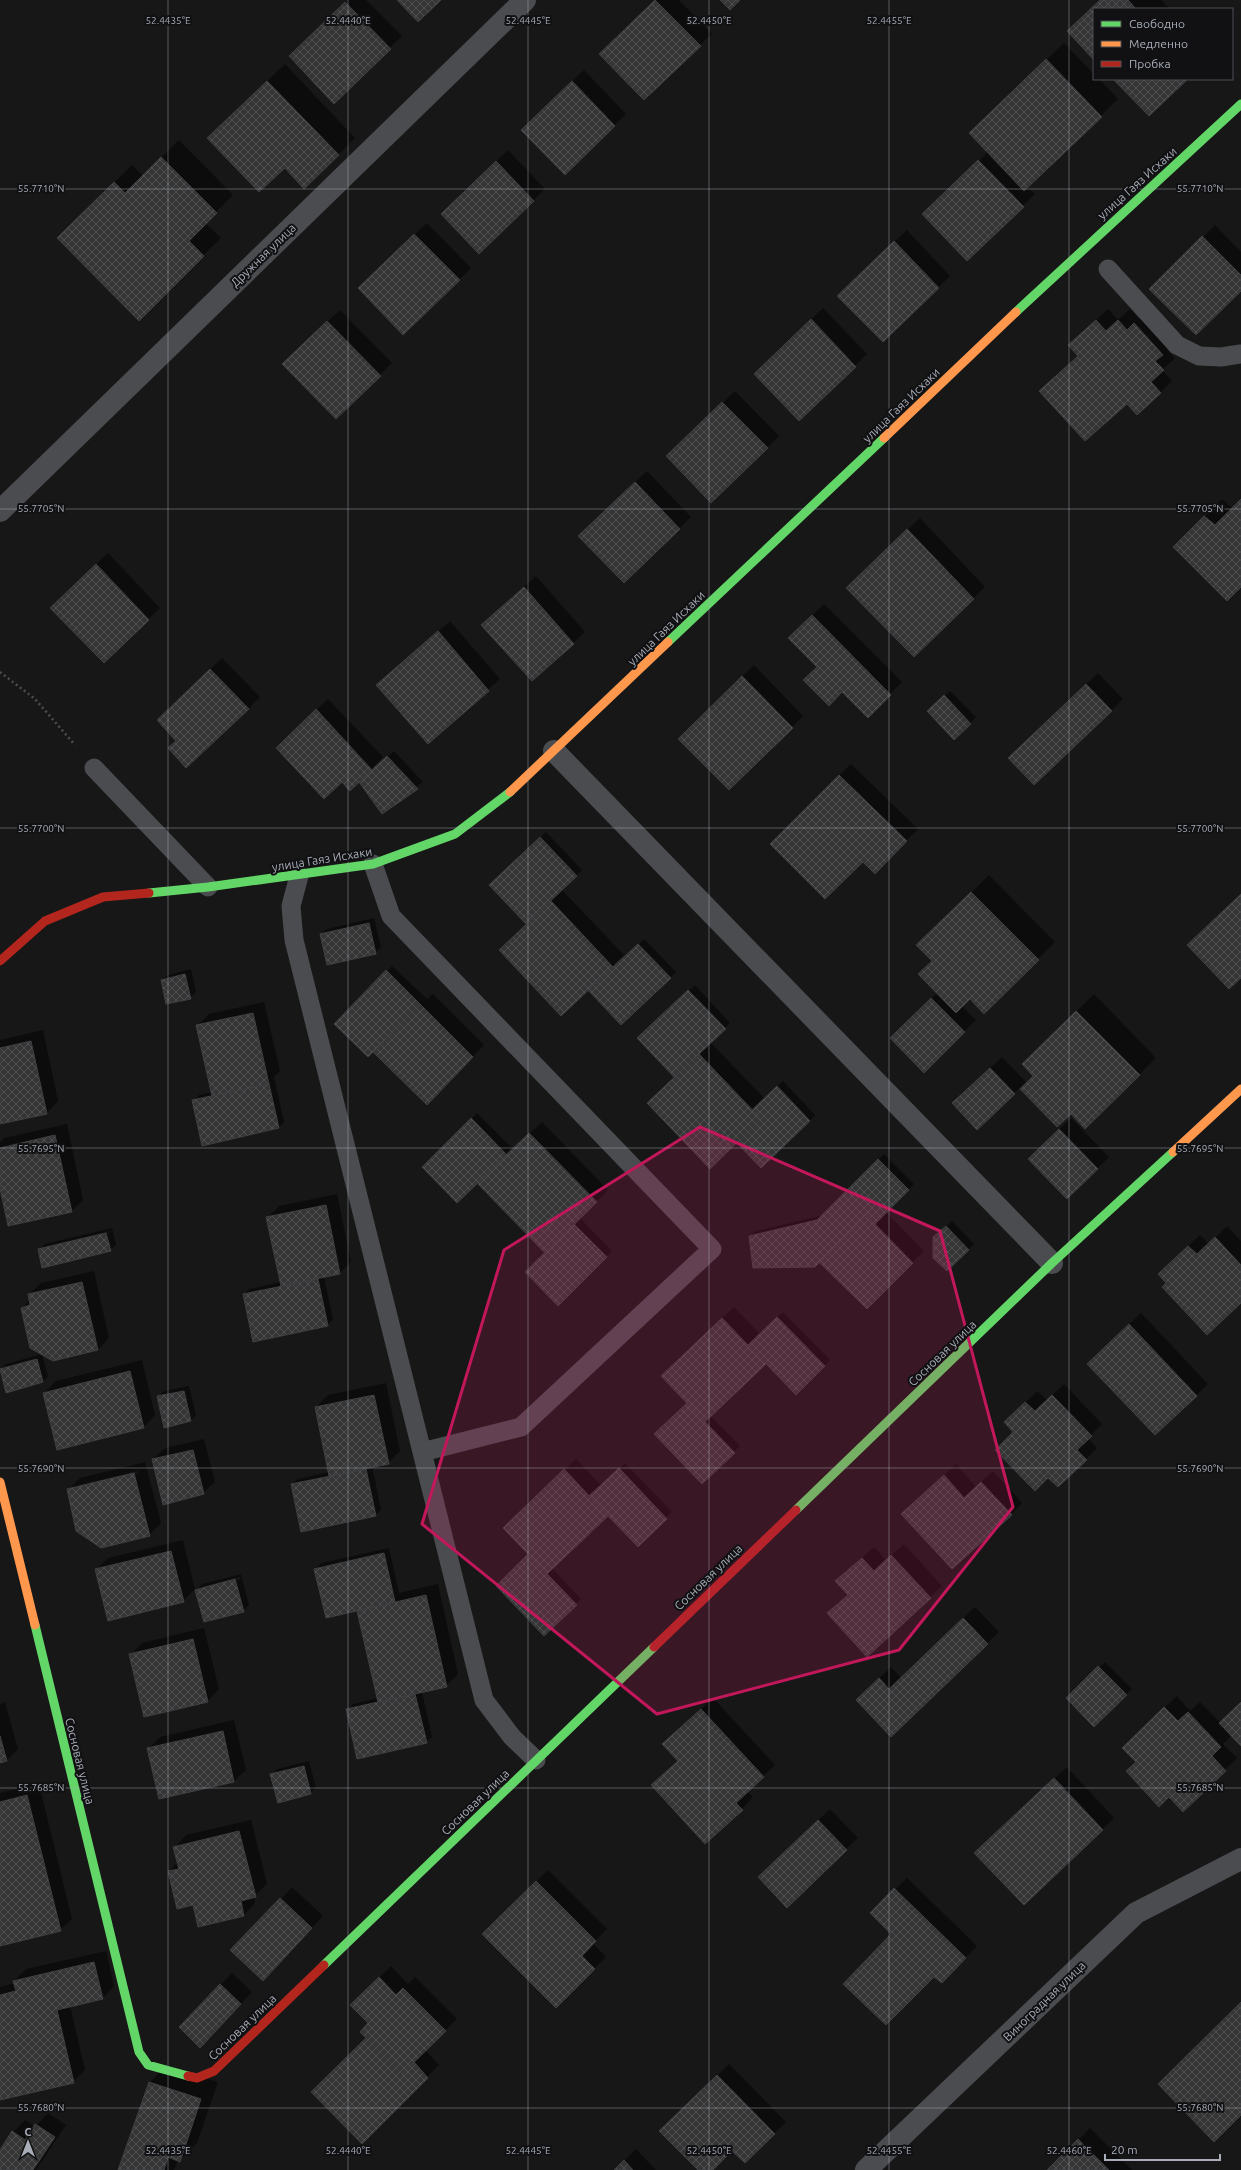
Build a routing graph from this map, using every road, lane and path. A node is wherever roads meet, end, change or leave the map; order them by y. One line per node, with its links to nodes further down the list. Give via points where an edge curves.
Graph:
1 (525, 0): 5 (street, Дружная улица)
2 (1241, 104): 7 (street, улица Гаяз Исхаки, via 1085,246)
3 (1108, 269): 4 (lane, via 1177,346 1199,356 1221,357)
4 (1241, 354)
5 (0, 510)
6 (0, 672): 8 (path, via 35,699)
7 (554, 751): 9 (street, улица Гаяз Исхаки, via 514,789 456,834); 14 (street)
8 (94, 768): 11 (lane)
9 (372, 864): 10 (street, улица Гаяз Исхаки); 15 (lane, via 391,916 712,1249 521,1426)
10 (299, 876): 11 (street, улица Гаяз Исхаки); 15 (lane, via 291,906 294,940)
11 (208, 887): 12 (street, улица Гаяз Исхаки, via 103,897 46,920)
12 (0, 961)
13 (1241, 1089): 14 (street, Сосновая улица)
14 (1052, 1263): 17 (street, Сосновая улица)
15 (422, 1452): 17 (lane, via 484,1700 512,1737)
16 (0, 1482): 17 (street, Сосновая улица, via 139,2052 148,2065 197,2078 214,2071)
17 (536, 1760)
18 (1241, 1859): 19 (street, Виноградная улица, via 1136,1913)
19 (866, 2170)

